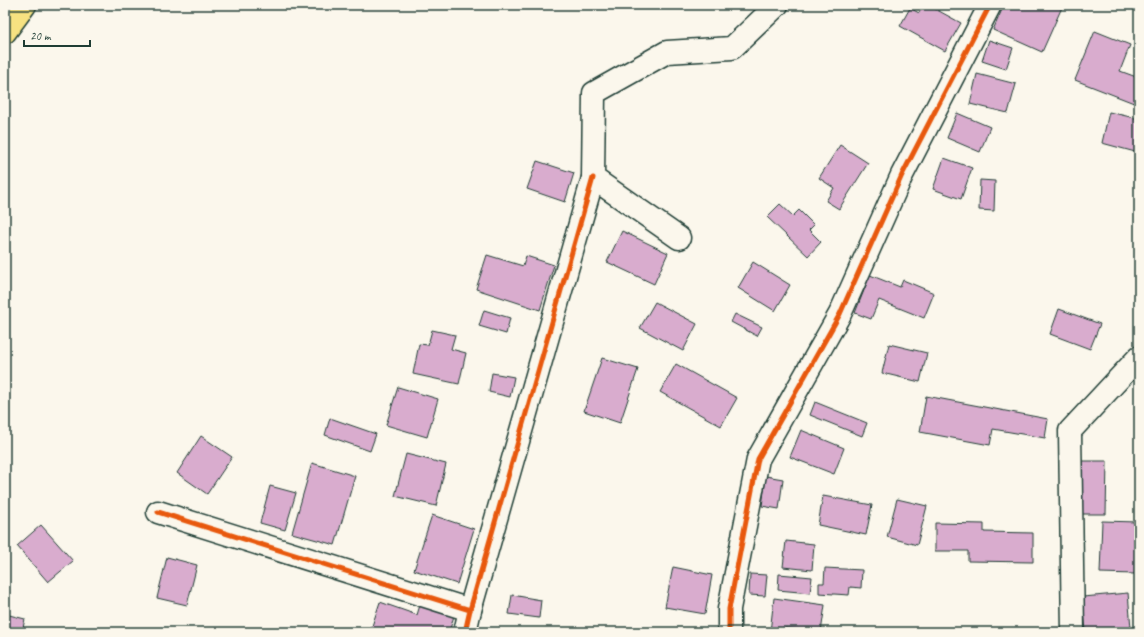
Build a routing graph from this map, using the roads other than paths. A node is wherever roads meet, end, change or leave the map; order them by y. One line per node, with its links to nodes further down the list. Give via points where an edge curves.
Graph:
1 (25, 5): 4 (highway)
2 (777, 5): 5 (street, via 732,48 667,52 594,93)
3 (990, 5): 11 (street, via 902,175 840,314 758,459 729,609)
4 (5, 32)
5 (593, 178): 6 (street); 9 (street)
6 (679, 238)
7 (1139, 357): 12 (street, via 1070,431)
8 (158, 512): 9 (street)
9 (470, 610): 10 (street)
10 (465, 632)
11 (729, 632)
12 (1073, 632)

